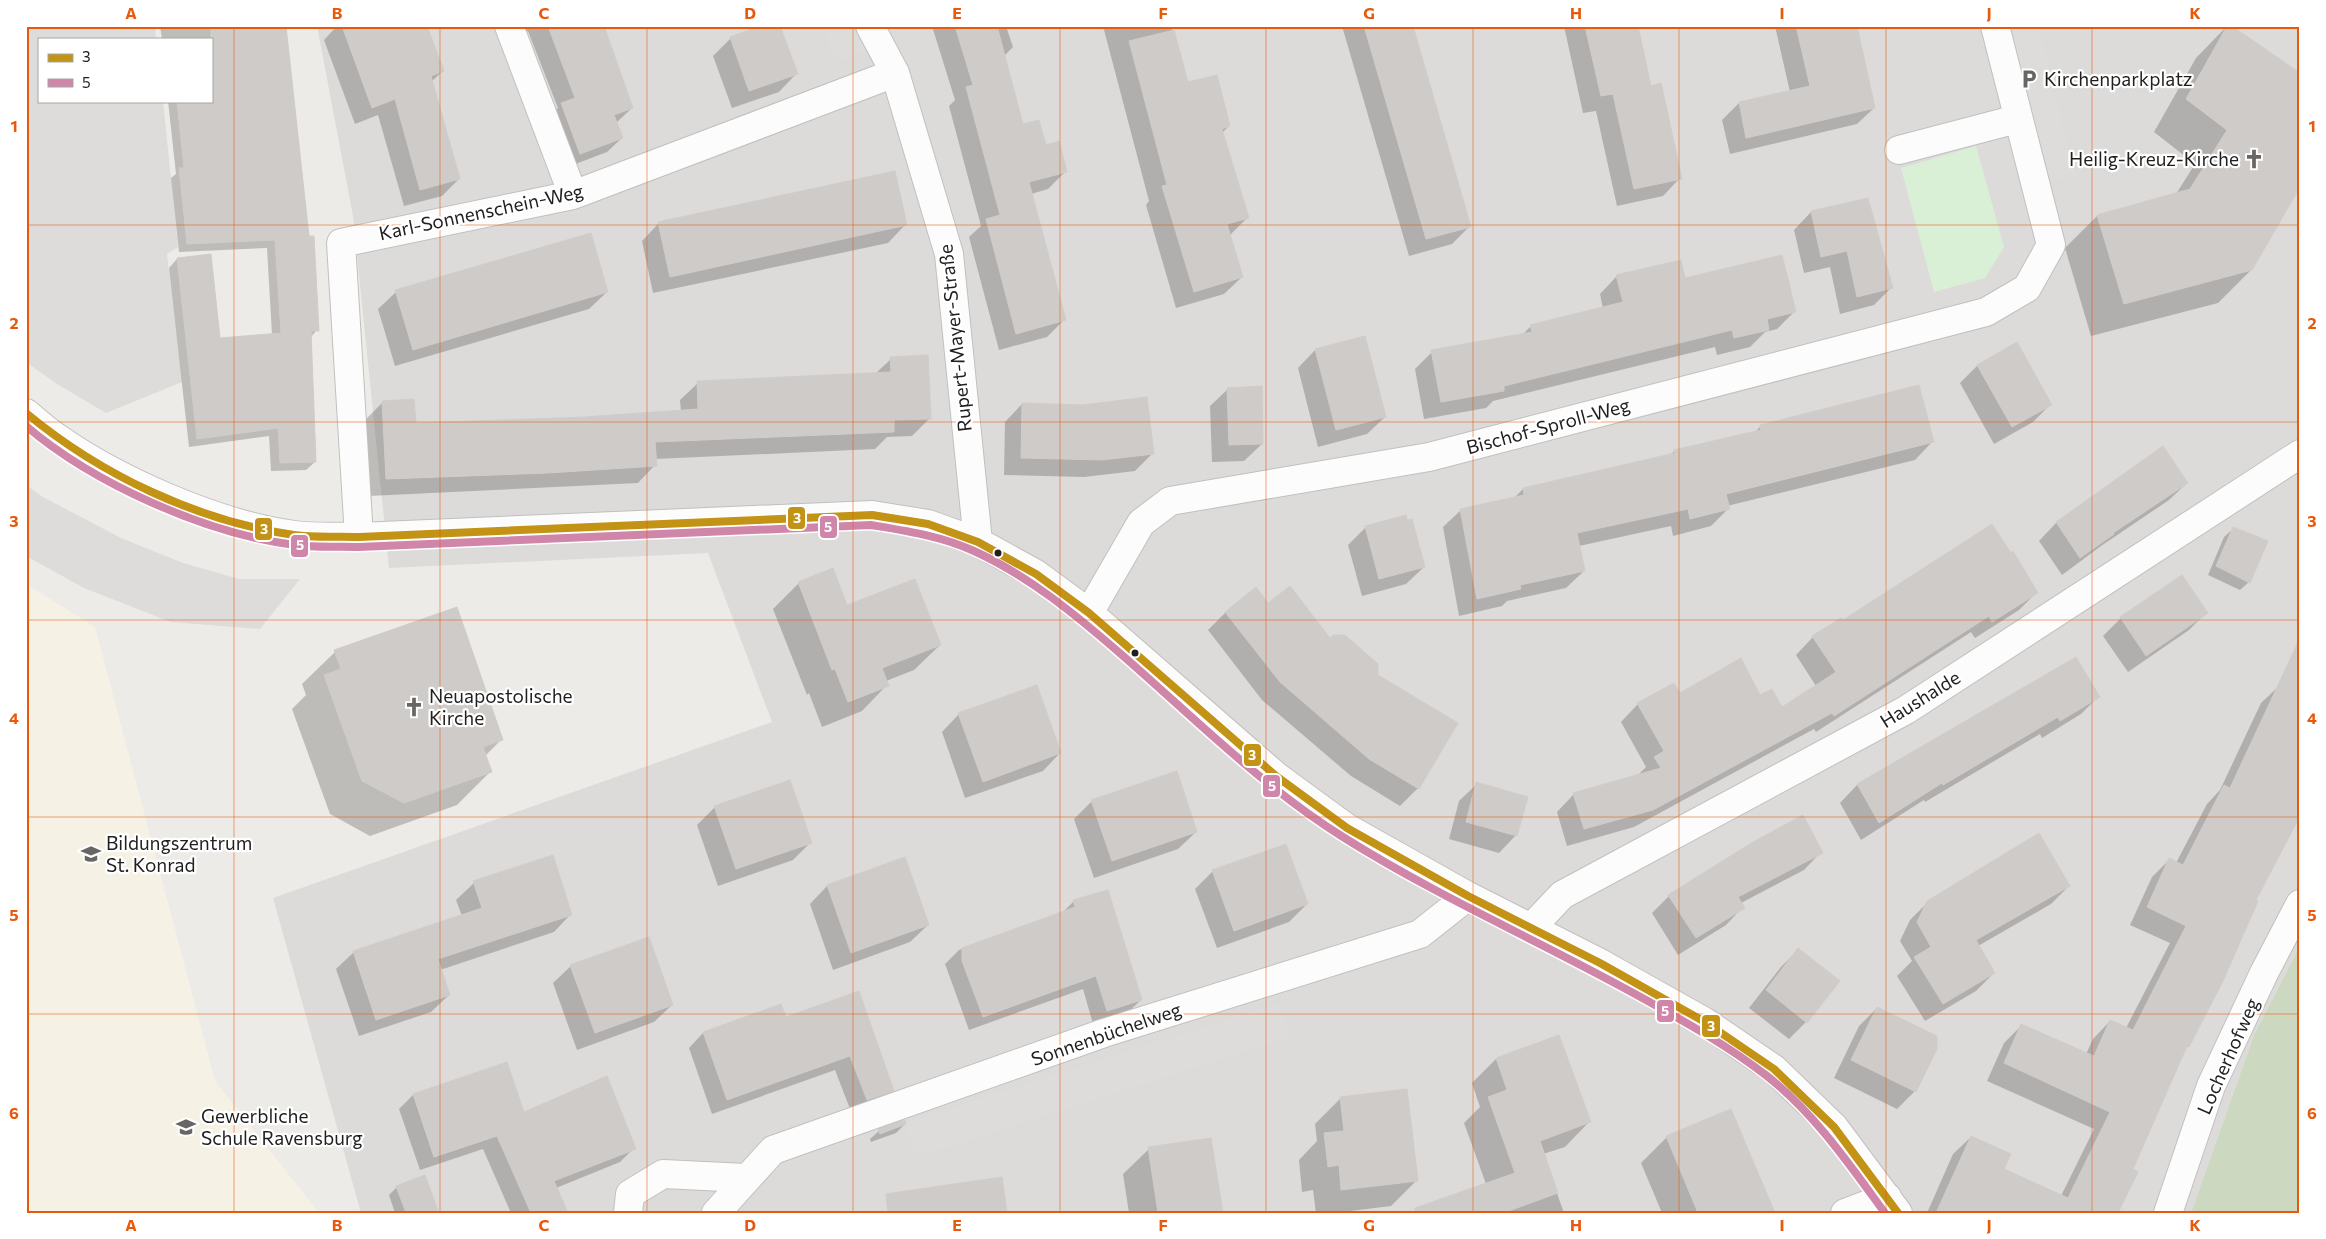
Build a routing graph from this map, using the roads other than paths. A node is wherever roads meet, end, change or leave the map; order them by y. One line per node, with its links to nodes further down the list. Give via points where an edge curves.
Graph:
1 (509, 26): 7 (street)
2 (870, 26): 4 (street, Rupert-Mayer-Straße)
3 (1995, 26): 5 (street, Bischof-Sproll-Weg)
4 (895, 73): 7 (street, Karl-Sonnenschein-Weg); 11 (street, Rupert-Mayer-Straße, via 949,254)
5 (2017, 119): 6 (street); 12 (street, Bischof-Sproll-Weg, via 2051,245 2026,288 1986,312 1429,457 1170,501 1141,523)
6 (1899, 150)
7 (573, 195): 10 (street, Karl-Sonnenschein-Weg, via 341,243)
8 (26, 413): 10 (street, via 55,437 103,466 167,498 250,526 295,535)
9 (2300, 454): 15 (street, Haushalde, via 1906,710 1562,895)
10 (358, 537): 11 (street, via 872,515 928,524)
11 (978, 542): 12 (street, via 1036,574)
12 (1088, 613): 13 (street, via 1276,776 1347,828)
13 (1468, 896): 15 (street); 16 (street, Sonnenbüchelweg, via 1420,934 1104,1033 772,1150)
14 (2300, 904): 21 (street, Locherhofweg, via 2211,1086)
15 (1532, 927): 17 (street, via 1705,1022 1774,1069 1834,1127)
16 (746, 1178): 18 (street, via 663,1174 630,1194); 19 (street, Sonnenbüchelweg)
17 (1892, 1205): 20 (street)
18 (628, 1213)
19 (716, 1213)
20 (1846, 1213)
21 (2168, 1213)

